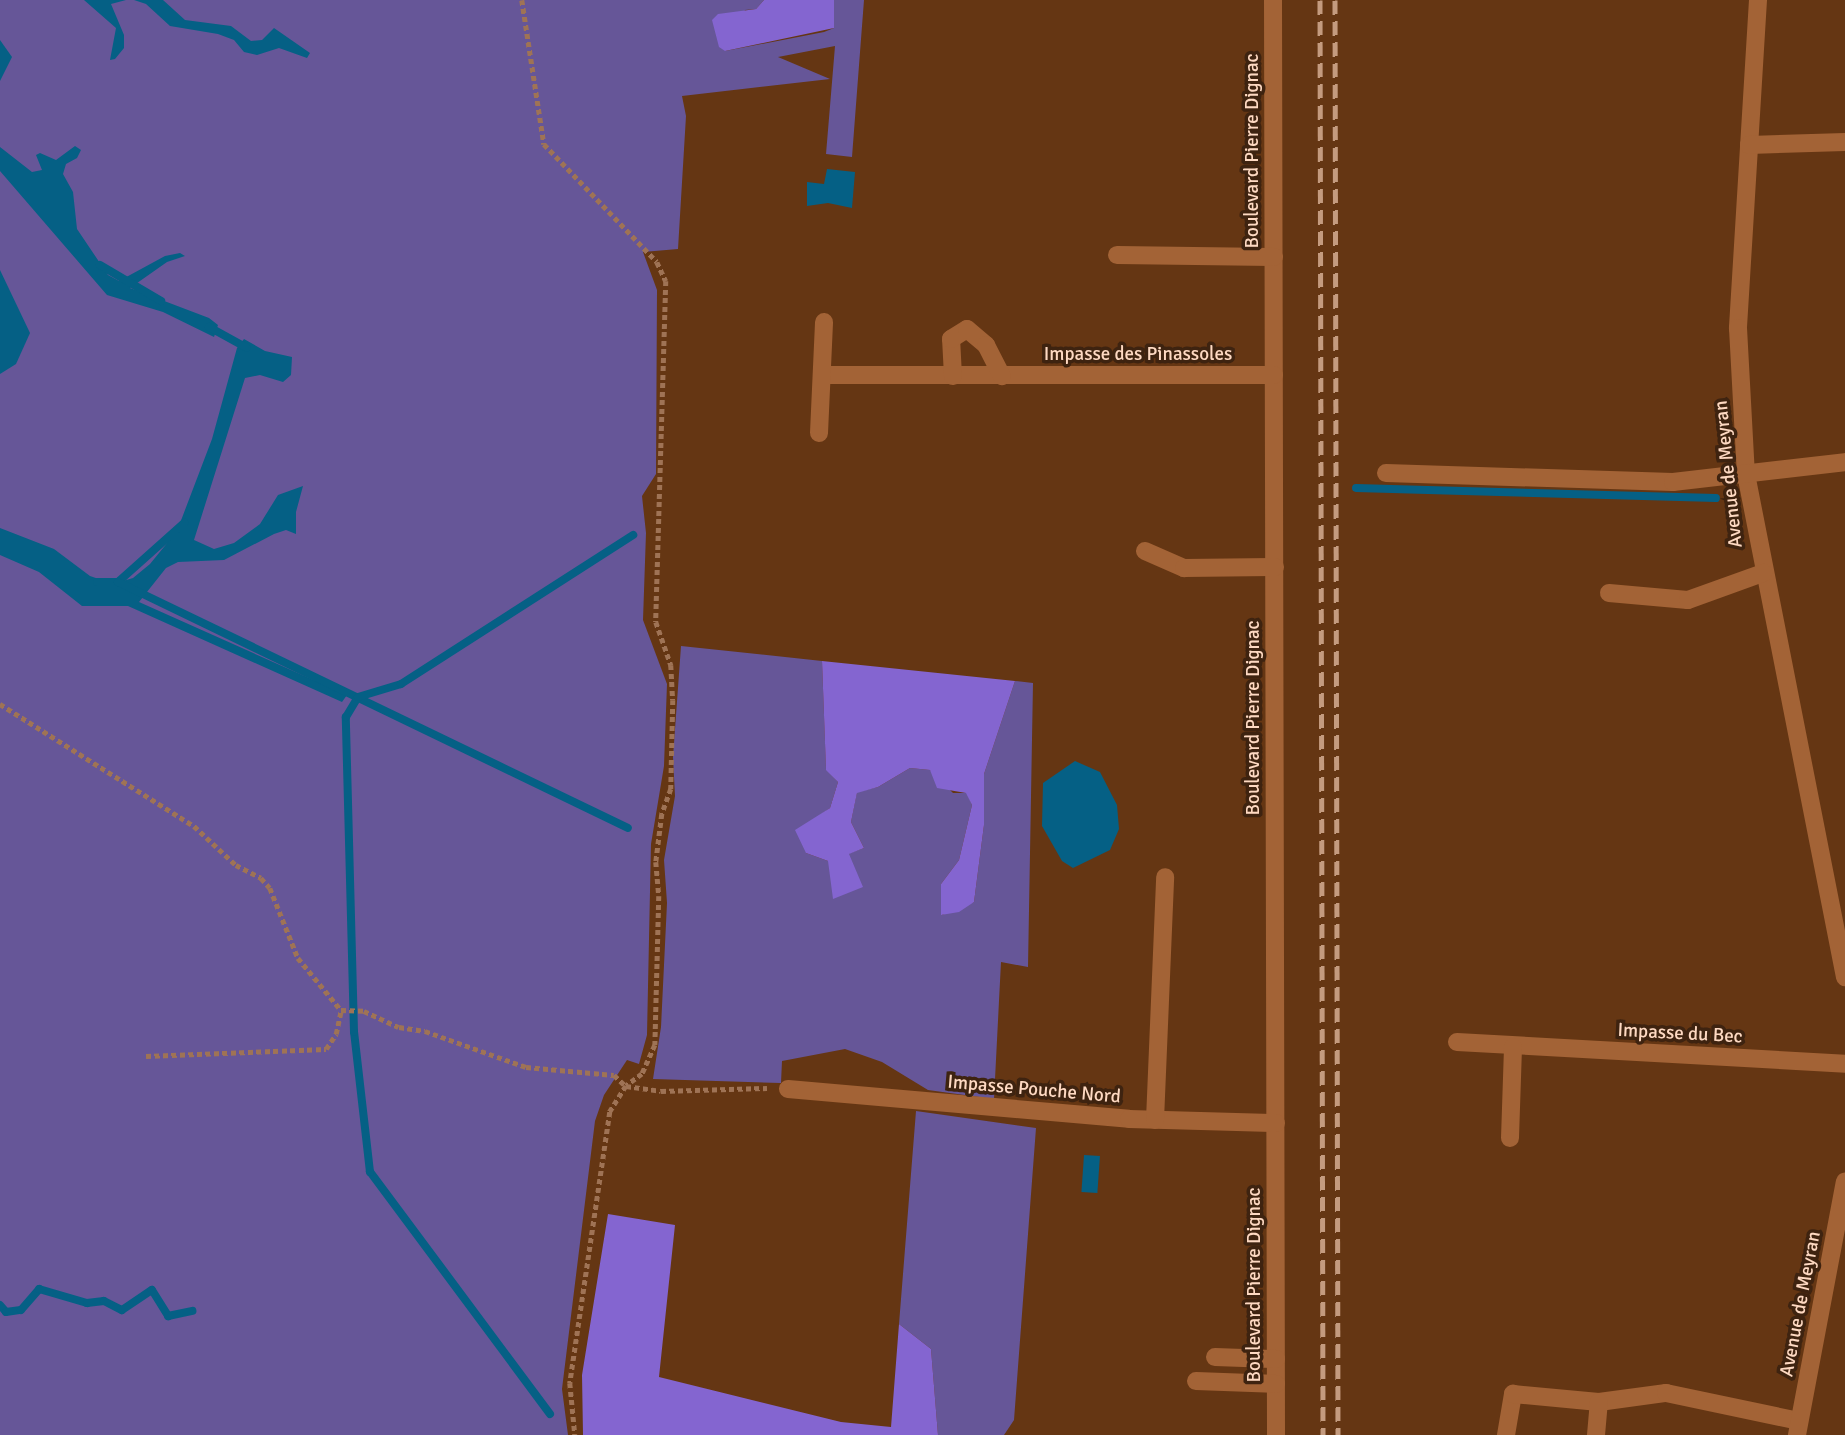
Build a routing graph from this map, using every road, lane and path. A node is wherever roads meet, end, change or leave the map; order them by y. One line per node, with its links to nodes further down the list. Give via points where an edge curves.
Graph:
1 (522, 0): 29 (path, via 544,144 657,261 666,281 656,622 671,665 671,789 662,814 656,862 655,1045 642,1074)
2 (1273, 0): 7 (street, Boulevard Pierre Dignac)
3 (1758, 0): 5 (street, Avenue de Meyran)
4 (1845, 142): 5 (street)
5 (1749, 145): 16 (street, Avenue de Meyran, via 1738,328)
6 (1116, 254): 7 (street)
7 (1274, 257): 10 (street, Boulevard Pierre Dignac)
8 (824, 322): 9 (street)
9 (822, 375): 11 (street, Impasse des Pinassoles); 13 (street)
10 (1274, 375): 12 (street, Impasse des Pinassoles); 18 (street, Boulevard Pierre Dignac)
11 (953, 376): 12 (street, Impasse des Pinassoles); 12 (street, via 951,339 967,328 986,345)
12 (1002, 376)
13 (819, 433)
14 (1845, 462): 16 (street)
15 (1386, 473): 16 (street, via 1673,482)
16 (1746, 474): 19 (street, Avenue de Meyran)
17 (1145, 551): 18 (street, via 1184,568)
18 (1275, 567): 32 (street, Boulevard Pierre Dignac)
19 (1763, 573): 20 (street, via 1689,600); 23 (street, Avenue de Meyran)
20 (1609, 593)
21 (0, 704): 24 (path, via 194,826 236,865 266,883 298,958)
22 (1165, 877): 31 (street)
23 (1845, 977)
24 (341, 1010): 27 (path, via 336,1034 326,1049); 29 (path, via 364,1011 526,1067 607,1074)
25 (1457, 1042): 26 (street, Impasse du Bec)
26 (1513, 1047): 28 (street, Impasse du Bec); 33 (street)
27 (146, 1056)
28 (1845, 1064)
29 (626, 1086): 30 (path, via 661,1091); 41 (path, via 610,1112 570,1383)
30 (789, 1089): 31 (street, Impasse Pouche Nord)
31 (1155, 1120): 32 (street, Impasse Pouche Nord)
32 (1276, 1123): 36 (street, Boulevard Pierre Dignac)
33 (1510, 1138)
34 (1845, 1181): 40 (street, Avenue de Meyran)
35 (1215, 1357): 36 (street)
36 (1276, 1359): 38 (street, Boulevard Pierre Dignac)
37 (1196, 1381): 38 (street)
38 (1276, 1384): 42 (street, Boulevard Pierre Dignac)
39 (1599, 1402): 40 (street, via 1666,1392); 43 (street, via 1513,1394); 44 (street)
40 (1798, 1428)
41 (575, 1435)
42 (1276, 1435)
43 (1506, 1435)
44 (1596, 1435)

